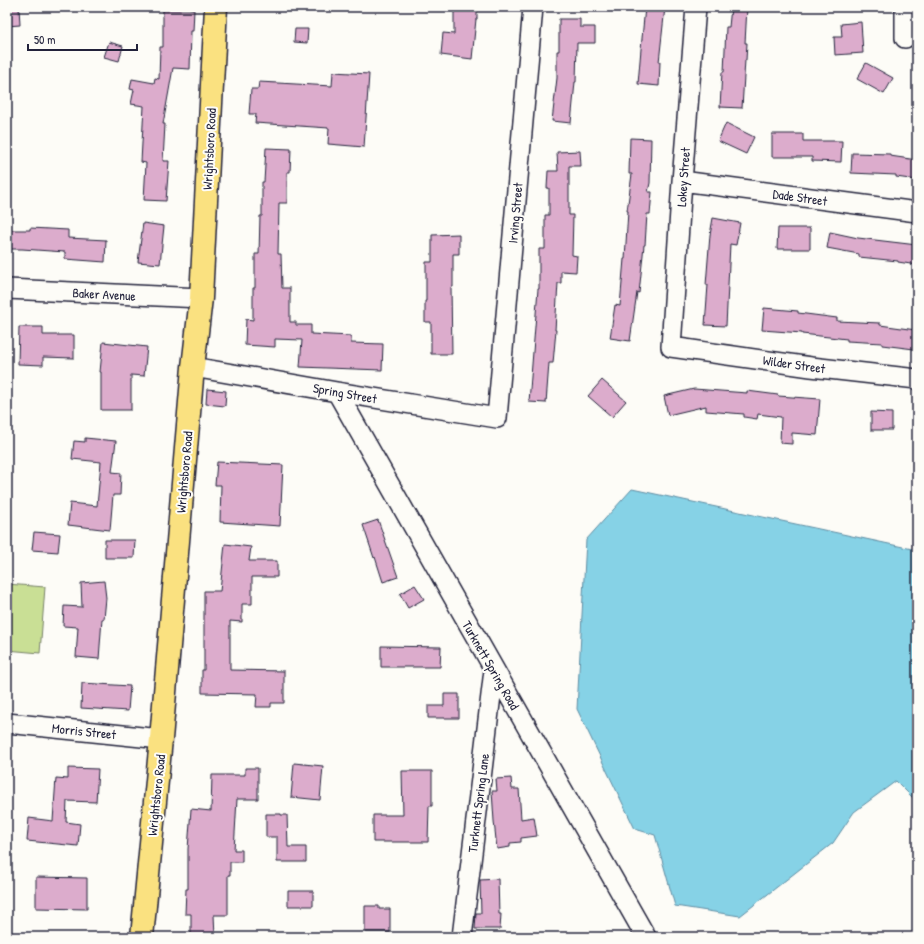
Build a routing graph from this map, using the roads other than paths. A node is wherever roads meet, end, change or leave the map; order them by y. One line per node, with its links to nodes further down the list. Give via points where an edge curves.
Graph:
1 (216, 7): 9 (main road, Wrightsboro Road)
2 (533, 7): 14 (street, Irving Street)
3 (696, 7): 6 (street, Lokey Street)
4 (905, 7): 5 (street)
5 (905, 38)
6 (682, 181): 7 (street, Dade Street); 10 (street, Lokey Street)
7 (917, 212)
8 (7, 289): 9 (street, Baker Avenue)
9 (201, 298): 11 (main road, Wrightsboro Road)
10 (671, 347): 12 (street, Wilder Street)
11 (193, 367): 13 (street, Spring Street); 17 (main road, Wrightsboro Road)
12 (917, 379)
13 (337, 392): 14 (street, Spring Street); 15 (street, Turknett Spring Road)
14 (497, 418)
15 (494, 670): 19 (street, Turknett Spring Lane); 20 (street, Turknett Spring Road)
16 (7, 724): 17 (street, Morris Street)
17 (161, 739): 18 (main road, Wrightsboro Road)
18 (142, 937)
19 (462, 937)
20 (646, 937)

